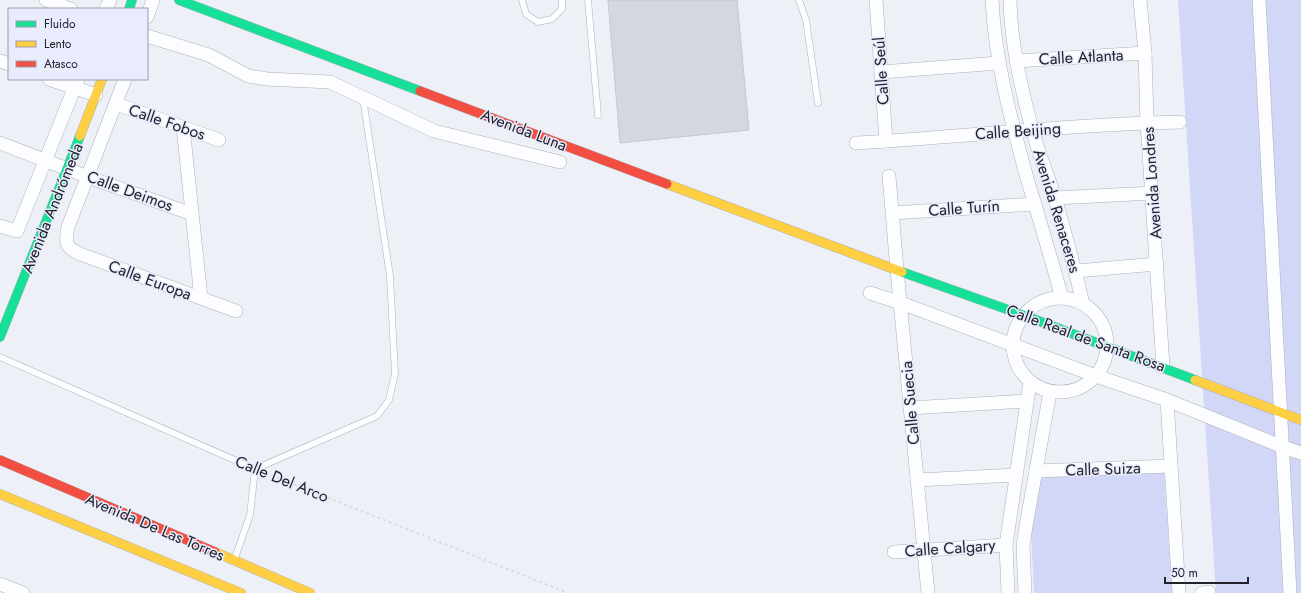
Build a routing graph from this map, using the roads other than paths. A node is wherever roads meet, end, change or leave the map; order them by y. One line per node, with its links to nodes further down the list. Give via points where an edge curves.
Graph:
1 (46, 0): 13 (street)
2 (154, 0): 14 (street)
3 (179, 0): 50 (street, Avenida Luna)
4 (522, 0): 5 (lane, via 526,14 538,22 552,19 562,8)
5 (562, 0)
6 (588, 0): 28 (lane)
7 (799, 0): 26 (lane, via 806,20)
8 (876, 0): 19 (street, Calle Seúl)
9 (992, 0): 18 (street, Avenida Renaceres)
10 (1010, 0): 17 (street, Avenida Renaceres)
11 (1140, 0): 16 (street, Avenida Londres)
12 (1259, 0): 72 (street)
13 (68, 8)
14 (148, 15)
15 (148, 36): 25 (street, via 209,55 248,76 330,82)
16 (1145, 53): 17 (street, Calle Atlanta); 29 (street, Avenida Londres)
17 (1016, 61): 32 (street, Avenida Renaceres)
18 (999, 62): 19 (street); 33 (street, Avenida Renaceres)
19 (881, 72): 35 (street, Calle Seúl)
20 (54, 80): 23 (street)
21 (102, 80): 24 (street, Avenida Andrómeda)
22 (125, 80): 27 (street, Avenida Andrómeda)
23 (76, 84): 24 (street); 38 (street, Avenida Andrómeda)
24 (96, 95): 40 (street, Avenida Andrómeda)
25 (363, 98): 39 (street, via 434,131); 78 (lane, via 390,276 395,374 389,400 377,416)
26 (818, 103)
27 (116, 104): 31 (street, Calle Fobos); 42 (street, Avenida Andrómeda)
28 (598, 115)
29 (1147, 122): 30 (street, Calle Beijing); 32 (street, Calle Beijing); 43 (street, Avenida Londres)
30 (1180, 122)
31 (183, 127): 34 (street, Calle Fobos); 47 (street)
32 (1032, 129): 33 (street, Calle Beijing); 44 (street, Avenida Renaceres)
33 (1014, 131): 35 (street, Calle Beijing); 45 (street, Avenida Renaceres)
34 (219, 140)
35 (886, 141): 37 (street, Calle Beijing)
36 (0, 143): 38 (street, Calle Deimos)
37 (856, 143)
38 (46, 159): 40 (street, Calle Deimos); 48 (street, Avenida Andrómeda, via 17,231)
39 (560, 162)
40 (68, 168): 42 (street, Calle Deimos); 61 (street, Avenida Andrómeda)
41 (889, 176): 46 (street, Calle Suecia)
42 (88, 177): 47 (street, Calle Deimos); 49 (street, Avenida Andrómeda, via 68,227)
43 (1153, 193): 44 (street); 51 (street, Avenida Londres)
44 (1055, 198): 53 (street, Avenida Renaceres)
45 (1035, 204): 46 (street, Calle Turín); 56 (street, Avenida Renaceres)
46 (893, 213): 52 (street, Calle Suecia)
47 (192, 214): 55 (street)
48 (0, 226)
49 (67, 244): 55 (street, Calle Europa, via 71,250 80,254)
50 (869, 260): 52 (street, Calle Real de Santa Rosa)
51 (1157, 264): 53 (street); 65 (street, Avenida Londres)
52 (897, 270): 57 (street, Calle Suecia); 60 (street, Calle Real de Santa Rosa)
53 (1076, 271): 58 (street, Avenida Renaceres)
54 (870, 292): 57 (street, Calle Real de Santa Rosa)
55 (201, 298): 59 (street, Calle Europa)
56 (1062, 298): 58 (street, Avenida Renaceres); 60 (street, Avenida Renaceres, via 1048,299 1034,305)
57 (901, 303): 62 (street, Calle Real de Santa Rosa); 71 (street, Calle Suecia)
58 (1083, 304): 63 (street, Avenida Renaceres, via 1094,312 1101,322)
59 (236, 311)
60 (1023, 315): 62 (street, Avenida Renaceres, via 1015,329); 63 (street, Calle Real de Santa Rosa)
61 (0, 337)
62 (1012, 345): 66 (street, Calle Real de Santa Rosa); 67 (street, Avenida Renaceres, via 1014,359 1020,372)
63 (1108, 347): 65 (street, Calle Real de Santa Rosa); 66 (street, Avenida Renaceres, via 1102,367)
64 (0, 357): 78 (lane, Calle Del Arco)
65 (1163, 366): 72 (street, Calle Real de Santa Rosa)
66 (1096, 376): 68 (street, Avenida Renaceres, via 1075,390); 69 (street, Calle Real de Santa Rosa)
67 (1030, 382): 68 (street, Avenida Renaceres); 70 (street)
68 (1050, 392): 79 (street)
69 (1167, 400): 74 (street, Calle Real de Santa Rosa); 77 (street)
70 (1027, 401): 71 (street); 80 (street)
71 (910, 408): 81 (street, Calle Suecia)
72 (1281, 412): 73 (street, Calle Real de Santa Rosa); 74 (street)
73 (1301, 420)
74 (1283, 447): 75 (street, Calle Real de Santa Rosa); 97 (street)
75 (1301, 453)
76 (0, 460): 86 (street, Avenida De Las Torres)
77 (1171, 466): 79 (street, Calle Suiza); 95 (street)
78 (255, 469): 86 (lane, via 250,515)
79 (1036, 471): 94 (street, via 1023,546)
80 (1016, 475): 81 (street); 83 (street)
81 (918, 480): 84 (street, Calle Suecia)
82 (0, 494): 90 (street, Avenida De Las Torres)
83 (1006, 545): 84 (street, Calle Calgary); 93 (street)
84 (923, 550): 85 (street, Calle Calgary); 92 (street, Calle Suecia)
85 (894, 552)
86 (234, 561): 91 (street, Avenida De Las Torres)
87 (0, 584): 89 (street)
88 (1210, 592): 96 (street)
89 (23, 593)
90 (241, 593)
91 (310, 593)
92 (928, 593)
93 (1008, 593)
94 (1025, 593)
95 (1179, 593)
96 (1202, 593)
97 (1290, 593)

